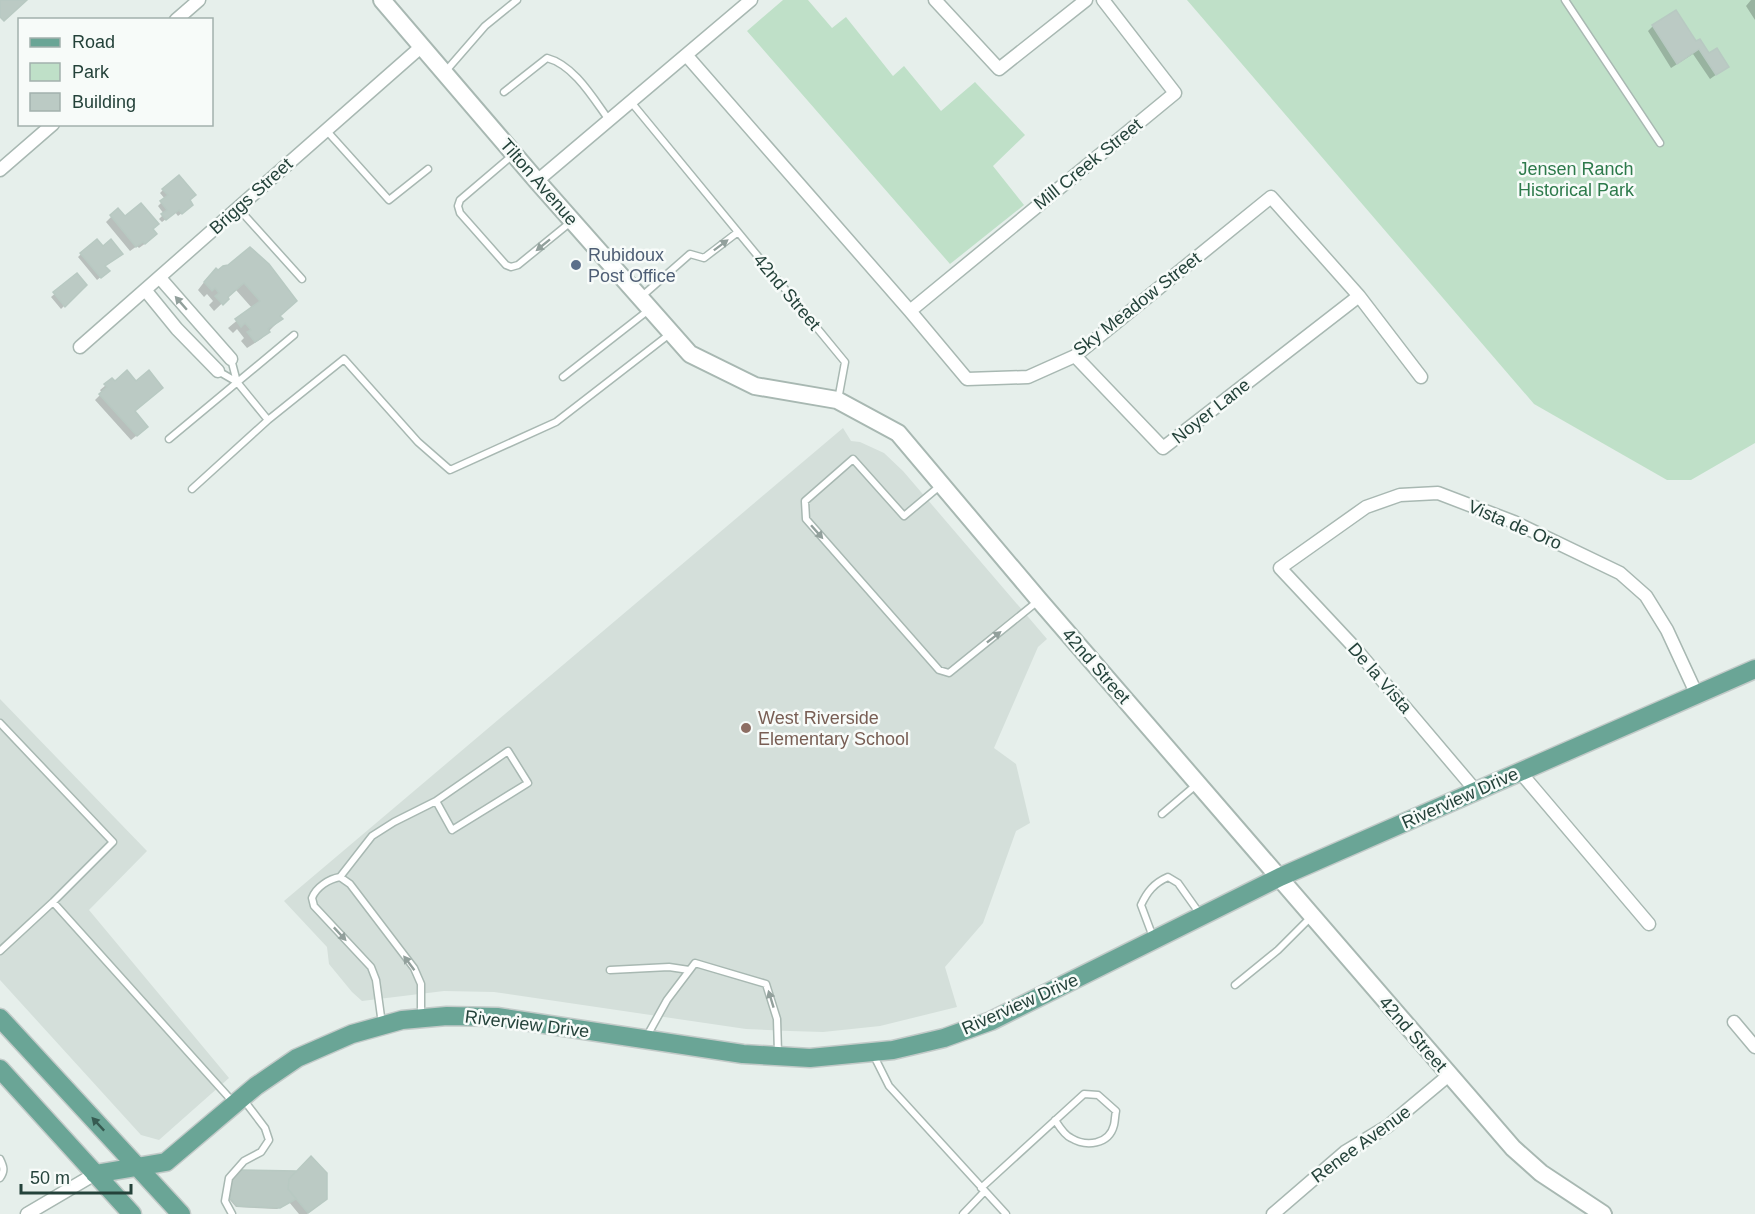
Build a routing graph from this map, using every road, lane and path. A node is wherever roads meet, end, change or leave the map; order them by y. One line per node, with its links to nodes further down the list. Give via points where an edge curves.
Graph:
1 (199, 0): 9 (street)
2 (382, 0): 10 (street, Tilton Avenue)
3 (518, 0): 12 (lane, via 485,26)
4 (751, 0): 11 (street)
5 (935, 0): 6 (street, via 999,69)
6 (1086, 0)
7 (1103, 0): 31 (street, Mill Creek Street, via 1175,93)
8 (1565, 0): 18 (lane)
9 (178, 18)
10 (422, 46): 12 (street, Tilton Avenue); 17 (street, Briggs Street)
11 (687, 56): 14 (street); 31 (street, Sky Meadow Street)
12 (444, 72): 19 (street, Tilton Avenue)
13 (504, 92): 15 (lane, via 547,58 559,61 589,92)
14 (631, 102): 15 (street); 25 (lane, 42nd Street)
15 (609, 121): 22 (street)
16 (51, 126): 21 (street)
17 (326, 130): 20 (lane, via 389,200); 23 (street, Briggs Street)
18 (1660, 143)
19 (514, 154): 22 (street, Tilton Avenue); 24 (lane, one-way to 19, via 512,267 460,213 460,200)
20 (428, 169)
21 (0, 170)
22 (537, 181): 24 (street, Tilton Avenue)
23 (237, 207): 26 (street, Briggs Street); 27 (lane)
24 (573, 221): 30 (street, Tilton Avenue)
25 (738, 232): 30 (lane, one-way to 25, via 690,254 704,258); 43 (lane, 42nd Street, via 845,362)
26 (160, 278): 28 (street, Briggs Street); 33 (street, one-way to 26)
27 (302, 279)
28 (146, 291): 35 (street); 36 (street, Briggs Street)
29 (1359, 296): 37 (street, Noyer Lane, via 1163,448); 37 (street, Sky Meadow Street, via 1271,197); 41 (street, Sky Meadow Street)
30 (645, 303): 32 (street, Tilton Avenue); 40 (lane)
31 (910, 311): 37 (street, Sky Meadow Street, via 967,379 1028,377)
32 (671, 332): 43 (street, Tilton Avenue, via 690,354 755,386); 44 (lane, via 556,422 450,470 418,442 344,359)
33 (207, 333): 35 (street); 38 (street)
34 (294, 335): 42 (lane)
35 (192, 345): 39 (street)
36 (80, 347)
37 (1075, 356)
38 (231, 359): 42 (lane)
39 (218, 371): 42 (lane)
40 (563, 377)
41 (1421, 377)
42 (237, 382): 44 (lane); 45 (lane)
43 (837, 400): 46 (street, 42nd Street, via 897,433)
44 (268, 420): 47 (lane)
45 (169, 440)
46 (942, 484): 49 (street, 42nd Street); 49 (lane, one-way to 49, via 904,516 853,459 805,501 806,519 939,670 949,673)
47 (192, 489)
48 (1280, 568): 51 (street, Vista de Oro, via 1366,507 1400,495 1438,493 1514,522 1620,573 1646,596 1667,630); 55 (street, De la Vista)
49 (1039, 600): 54 (street, 42nd Street)
50 (1755, 669): 51 (main road, Riverview Drive)
51 (1697, 696): 53 (main road, Riverview Drive)
52 (0, 723): 60 (lane, via 113,842)
53 (1520, 772): 55 (main road, Riverview Drive); 63 (street)
54 (1198, 783): 57 (lane); 59 (street, 42nd Street)
55 (1476, 791): 59 (main road, Riverview Drive)
56 (436, 801): 56 (lane, via 452,830 528,783 508,751); 58 (lane, via 372,836)
57 (1162, 814)
58 (340, 877): 70 (lane, one-way to 58, via 421,984 414,968 350,884); 72 (lane, one-way to 72, via 331,878 312,898 371,967)
59 (1280, 878): 61 (street, 42nd Street); 62 (main road, Riverview Drive)
60 (53, 902): 65 (lane); 79 (lane)
61 (1312, 916): 68 (lane); 78 (street, 42nd Street)
62 (1202, 917): 64 (main road, Riverview Drive); 64 (lane, via 1178,883 1168,877 1158,882 1141,905)
63 (1649, 924)
64 (1154, 941): 75 (main road, Riverview Drive, via 991,1021 944,1038)
65 (0, 951)
66 (610, 970): 67 (lane)
67 (689, 970): 73 (lane, via 667,1000); 76 (lane, one-way to 67, via 777,1019 766,984 695,963)
68 (1235, 985)
69 (0, 1018): 82 (main road, one-way to 69)
70 (421, 1018): 72 (main road, Riverview Drive); 73 (main road, Riverview Drive, via 497,1017)
71 (1734, 1022): 74 (street)
72 (382, 1026): 79 (main road, Riverview Drive, via 352,1034 297,1058)
73 (646, 1040): 76 (main road, Riverview Drive)
74 (1755, 1047)
75 (873, 1052): 76 (main road, Riverview Drive, via 810,1058); 85 (lane, via 889,1086)
76 (778, 1056)
77 (0, 1069): 83 (main road)
78 (1449, 1075): 92 (street, Renee Avenue, via 1388,1126 1345,1152); 93 (street, 42nd Street, via 1513,1149 1541,1173)
79 (239, 1101): 82 (main road, Riverview Drive, via 165,1162); 89 (lane, via 265,1128 269,1140 261,1152 244,1161 229,1178 225,1201)
80 (1054, 1120): 80 (lane, via 1084,1094 1098,1095 1116,1111 1114,1128 1094,1144 1068,1137); 85 (lane)
81 (0, 1159): 84 (lane, via 4,1172)
82 (137, 1167): 83 (main road, Riverview Drive); 88 (main road)
83 (95, 1174): 86 (street, Riverview Drive); 87 (main road)
84 (0, 1178)
85 (983, 1190): 90 (lane); 91 (lane)
86 (27, 1214)
87 (132, 1214)
88 (181, 1214)
89 (232, 1214)
90 (963, 1214)
91 (1006, 1214)
92 (1273, 1214)
93 (1603, 1214)

